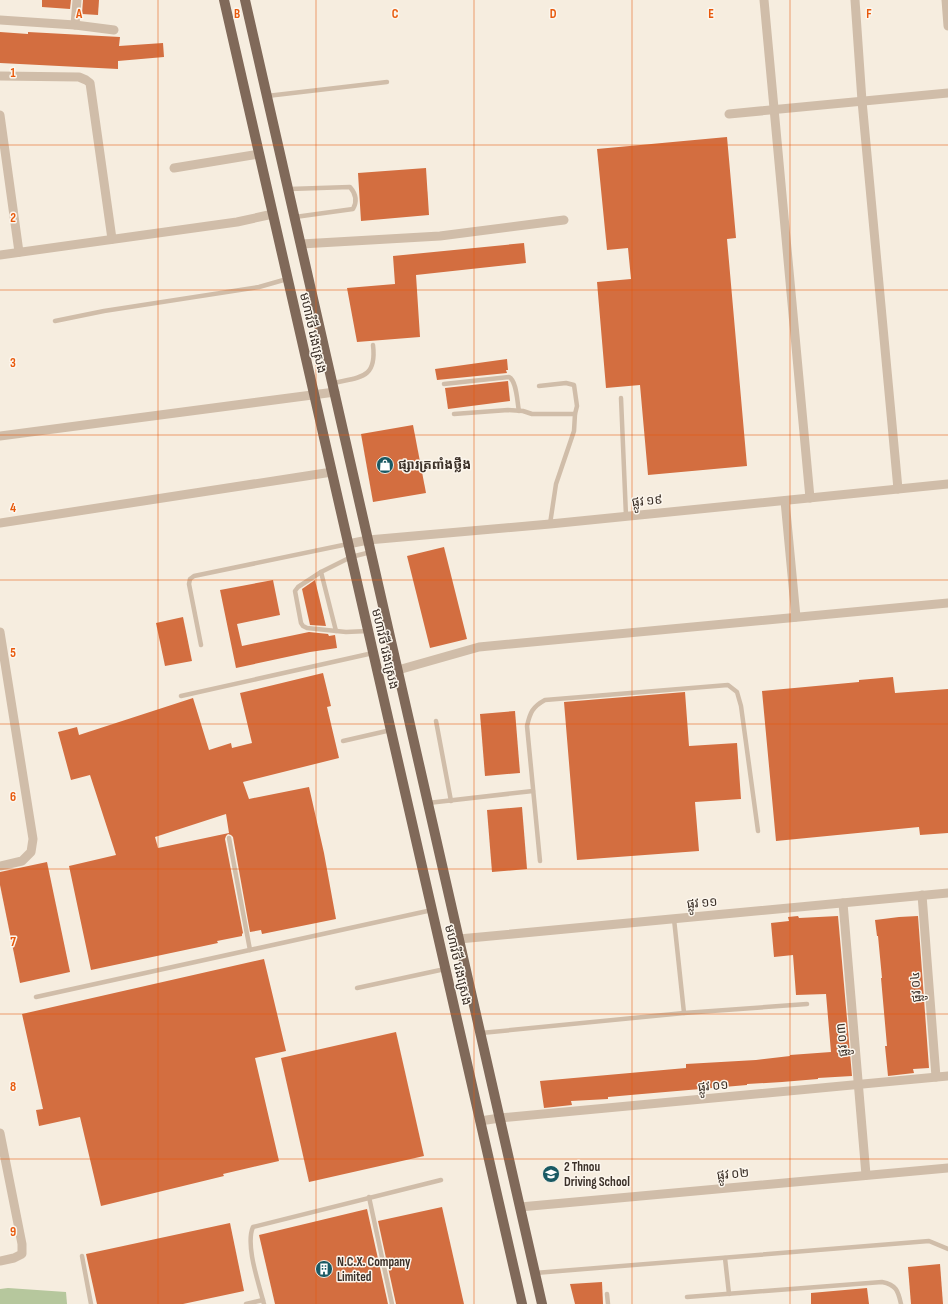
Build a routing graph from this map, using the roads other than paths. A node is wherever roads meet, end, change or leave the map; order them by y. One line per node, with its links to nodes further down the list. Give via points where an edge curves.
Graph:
1 (77, 0): 8 (street)
2 (224, 0): 19 (main road, មហាវិថី វេងស្រេង)
3 (245, 0): 14 (main road, មហាវិថី វេងស្រេង)
4 (764, 0): 16 (street)
5 (854, 0): 15 (street)
6 (946, 0): 9 (street)
7 (0, 20): 8 (street)
8 (75, 26): 10 (street)
9 (948, 26)
10 (114, 30)
11 (0, 76): 25 (street, via 79,77 90,83)
12 (387, 82): 14 (lane)
13 (948, 93): 15 (street)
14 (267, 96): 21 (main road, មហាវិថី វេងស្រេង)
15 (862, 102): 16 (street); 43 (street)
16 (774, 110): 17 (street); 44 (street)
17 (729, 114)
18 (0, 115): 27 (street)
19 (259, 154): 20 (street); 22 (main road, មហាវិថី វេងស្រេង)
20 (174, 168)
21 (289, 190): 23 (main road, មហាវិថី វេងស្រេង); 23 (lane, via 350,187 354,192 353,209)
22 (273, 214): 25 (street, via 237,222); 29 (main road, មហាវិថី វេងស្រេង)
23 (295, 217): 26 (main road, មហាវិថី វេងស្រេង)
24 (564, 220): 26 (street, via 440,236)
25 (112, 240): 27 (street)
26 (301, 244): 34 (main road, មហាវិថី វេងស្រេង)
27 (19, 252): 28 (street)
28 (0, 255)
29 (288, 279): 30 (lane, via 258,287); 35 (main road, មហាវិថី វេងស្រេង)
30 (55, 321)
31 (373, 345): 34 (lane, via 374,354 370,370)
32 (444, 384): 37 (lane, via 512,378)
33 (539, 386): 39 (lane, via 566,383 574,385 577,406)
34 (334, 388): 35 (street); 49 (main road, មហាវិថី វេងស្រេង)
35 (314, 395): 40 (street); 41 (main road, មហាវិថី វេងស្រេង)
36 (621, 398): 46 (lane)
37 (519, 411): 38 (lane); 39 (lane, via 532,414)
38 (454, 414)
39 (575, 414): 48 (lane, via 574,431 556,484)
40 (0, 436)
41 (332, 472): 47 (street); 50 (main road, មហាវិថី វេងស្រេង)
42 (948, 484): 43 (street, ផ្លូវ ១៩)
43 (898, 489): 44 (street, ផ្លូវ ១៩)
44 (810, 498): 45 (street, ផ្លូវ ១៩)
45 (785, 500): 46 (street, ផ្លូវ ១៩); 55 (street)
46 (626, 516): 48 (street, ផ្លូវ ១៩)
47 (0, 524)
48 (550, 524): 49 (street, ផ្លូវ ១៩)
49 (368, 540): 50 (street, ផ្លូវ ១៩); 51 (main road, មហាវិថី វេងស្រេង)
50 (348, 544): 52 (main road, មហាវិថី វេងស្រេង); 59 (lane, via 194,576 189,584)
51 (371, 552): 52 (lane); 61 (main road, មហាវិថី វេងស្រេង)
52 (351, 557): 53 (lane); 57 (main road, មហាវិថី វេងស្រេង)
53 (321, 572): 56 (lane); 56 (lane, via 295,591 301,623 307,628)
54 (948, 603): 55 (street)
55 (796, 617): 61 (street, via 479,647)
56 (336, 631): 57 (lane)
57 (368, 631): 60 (main road, មហាវិថី វេងស្រេង)
58 (0, 632): 72 (street, via 33,839 31,852 22,861)
59 (201, 645)
60 (373, 653): 62 (lane); 64 (main road, មហាវិថី វេងស្រេង)
61 (398, 670): 68 (main road, មហាវិថី វេងស្រេង)
62 (181, 696)
63 (436, 721): 67 (lane)
64 (391, 730): 65 (lane); 76 (main road, មហាវិថី វេងស្រេង)
65 (343, 740)
66 (533, 791): 67 (lane); 69 (lane, via 527,726 530,714 545,700 728,685 737,692 741,706); 71 (lane)
67 (451, 801): 68 (lane)
68 (428, 804): 78 (main road, មហាវិថី វេងស្រេង)
69 (758, 831)
70 (229, 838): 79 (lane)
71 (540, 861)
72 (0, 866)
73 (948, 893): 74 (street, ផ្លូវ ១១)
74 (922, 896): 75 (street, ផ្លូវ ១១); 87 (street, ផ្លូវ ០៤)
75 (843, 903): 77 (street, ផ្លូវ ១១); 88 (street, ផ្លូវ ០៣)
76 (432, 910): 79 (lane); 80 (main road, មហាវិថី វេងស្រេង)
77 (674, 918): 78 (street, ផ្លូវ ១១); 84 (lane)
78 (459, 939): 85 (main road, មហាវិថី វេងស្រេង)
79 (250, 950): 82 (lane)
80 (445, 969): 81 (lane); 90 (main road, មហាវិថី វេងស្រេង)
81 (357, 988)
82 (36, 997)
83 (807, 1004): 84 (lane)
84 (684, 1013): 85 (lane)
85 (481, 1033): 89 (main road, មហាវិថី វេងស្រេង)
86 (948, 1076): 87 (street, ផ្លូវ ០១)
87 (936, 1077): 88 (street, ផ្លូវ ០១)
88 (859, 1085): 89 (street, ផ្លូវ ០១); 93 (street, ផ្លូវ ០៣)
89 (500, 1118): 90 (street, ផ្លូវ ០១); 96 (main road, មហាវិថី វេងស្រេង)
90 (480, 1121): 109 (main road, មហាវិថី វេងស្រេង)
91 (0, 1133): 100 (street, via 22,1244 22,1254)
92 (948, 1168): 93 (street, ផ្លូវ ០២)
93 (866, 1175): 96 (street, ផ្លូវ ០២)
94 (441, 1180): 95 (lane)
95 (369, 1197): 105 (lane, via 253,1227 250,1244); 108 (lane)
96 (520, 1207): 101 (main road, មហាវិថី វេងស្រេង)
97 (948, 1249): 99 (lane, via 929,1241)
98 (82, 1256): 106 (lane)
99 (725, 1258): 101 (lane); 103 (lane)
100 (0, 1261)
101 (535, 1273): 110 (main road, មហាវិថី វេងស្រេង)
102 (607, 1294): 111 (lane)
103 (729, 1294): 104 (lane); 112 (lane, via 882,1282 891,1284 898,1291)
104 (687, 1297)
105 (263, 1302): 107 (lane)
106 (91, 1304)
107 (246, 1304)
108 (392, 1304)
109 (522, 1304)
110 (542, 1304)
111 (608, 1304)
112 (901, 1304)

